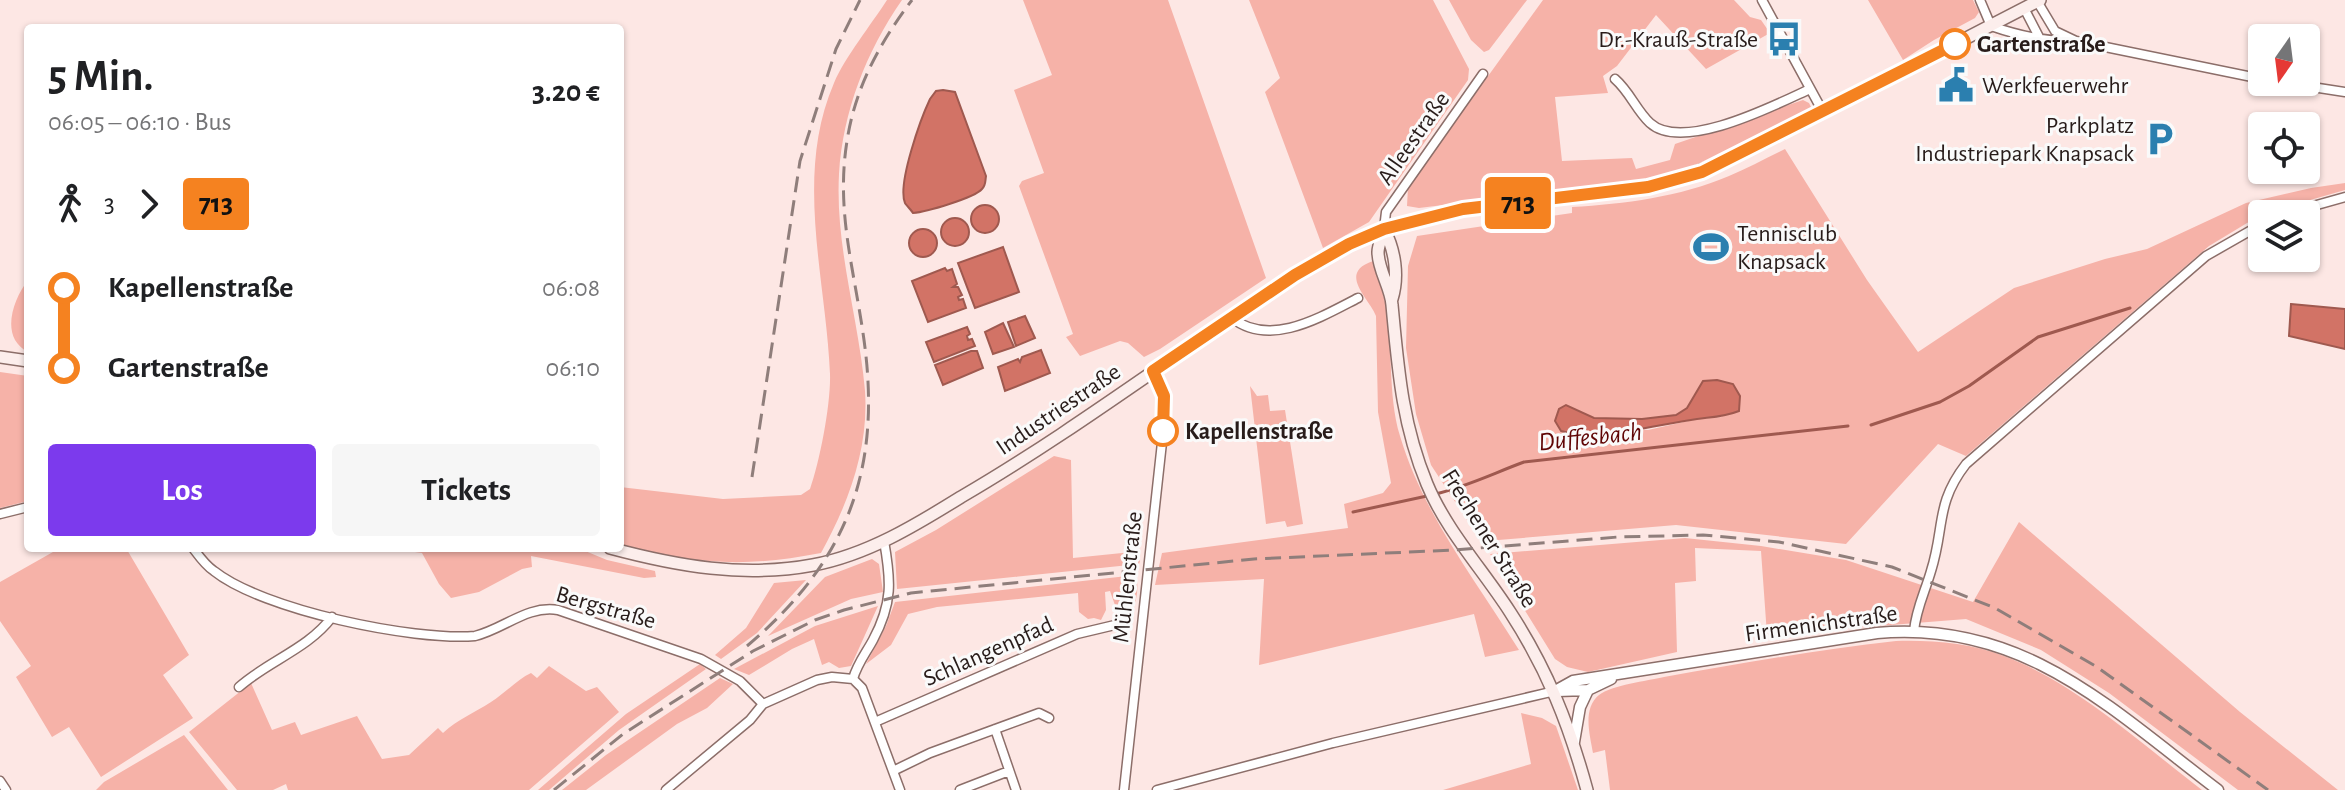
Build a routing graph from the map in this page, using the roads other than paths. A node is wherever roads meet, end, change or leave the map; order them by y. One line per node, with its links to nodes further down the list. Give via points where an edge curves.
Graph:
1 (1762, 0): 12 (street)
2 (1980, 0): 5 (street)
3 (2039, 1): 4 (main road, Industriestraße); 7 (street, via 2055,31)
4 (2024, 8): 5 (main road, Industriestraße); 6 (street)
5 (1991, 26): 6 (street); 14 (main road, Industriestraße)
6 (2039, 37): 7 (street)
7 (2076, 41): 9 (street)
8 (1483, 74): 17 (street, Alleestraße, via 1386,212)
9 (2248, 76)
10 (1615, 79): 12 (street, via 1651,124 1677,133 1731,122)
11 (2320, 88): 13 (street)
12 (1810, 89): 14 (street)
13 (2345, 92)
14 (1823, 112): 17 (main road, Industriestraße, via 1676,181 1463,209)
15 (2345, 197): 16 (street)
16 (2320, 204)
17 (1384, 229): 20 (main road, Industriestraße, via 1295,275); 36 (main road, Frechener Straße, via 1378,252 1392,299 1400,390 1428,487)
18 (2248, 231): 31 (street, via 2183,275 1966,464 1944,503)
19 (1358, 298): 20 (street, via 1277,330 1247,329)
20 (1232, 318): 23 (main road, Industriestraße)
21 (0, 357): 22 (main road)
22 (24, 360)
23 (1153, 371): 26 (main road, Industriestraße, via 1009,470); 50 (street, Mühlenstraße, via 1164,396 1165,415)
24 (24, 508): 25 (street)
25 (0, 514)
26 (884, 541): 27 (main road, Industriestraße, via 816,565 770,570 690,567); 33 (street, via 890,596)
27 (624, 551)
28 (196, 552): 29 (street, Bergstraße, via 214,572 238,586)
29 (332, 617): 34 (street, via 313,637); 37 (street, Bergstraße, via 462,637 487,633 528,612 558,610 701,659 740,681)
30 (1119, 624): 39 (street, Schlangenpfad, via 1077,634)
31 (1914, 631): 32 (street, Firmenichstraße); 53 (street, Firmenichstraße, via 1992,643 2048,667)
32 (1625, 673): 35 (street, Firmenichstraße); 36 (street, Firmenichstraße, via 1573,681)
33 (853, 679): 37 (street, via 817,680); 39 (street)
34 (239, 687)
35 (1588, 690): 36 (street, Firmenichstraße); 41 (street)
36 (1555, 691): 41 (main road, Frechener Straße); 51 (street, Firmenichstraße)
37 (763, 704): 46 (street)
38 (1049, 718): 40 (street, via 1039,713)
39 (875, 722): 42 (street)
40 (995, 729): 42 (street); 43 (street)
41 (1574, 742): 52 (main road, Frechener Straße)
42 (893, 771): 47 (street)
43 (1009, 771): 48 (street); 49 (street)
44 (0, 781): 45 (street)
45 (6, 790)
46 (666, 790)
47 (900, 790)
48 (960, 790)
49 (1016, 790)
50 (1124, 790)
51 (1157, 790)
52 (1587, 790)
53 (2218, 790)

